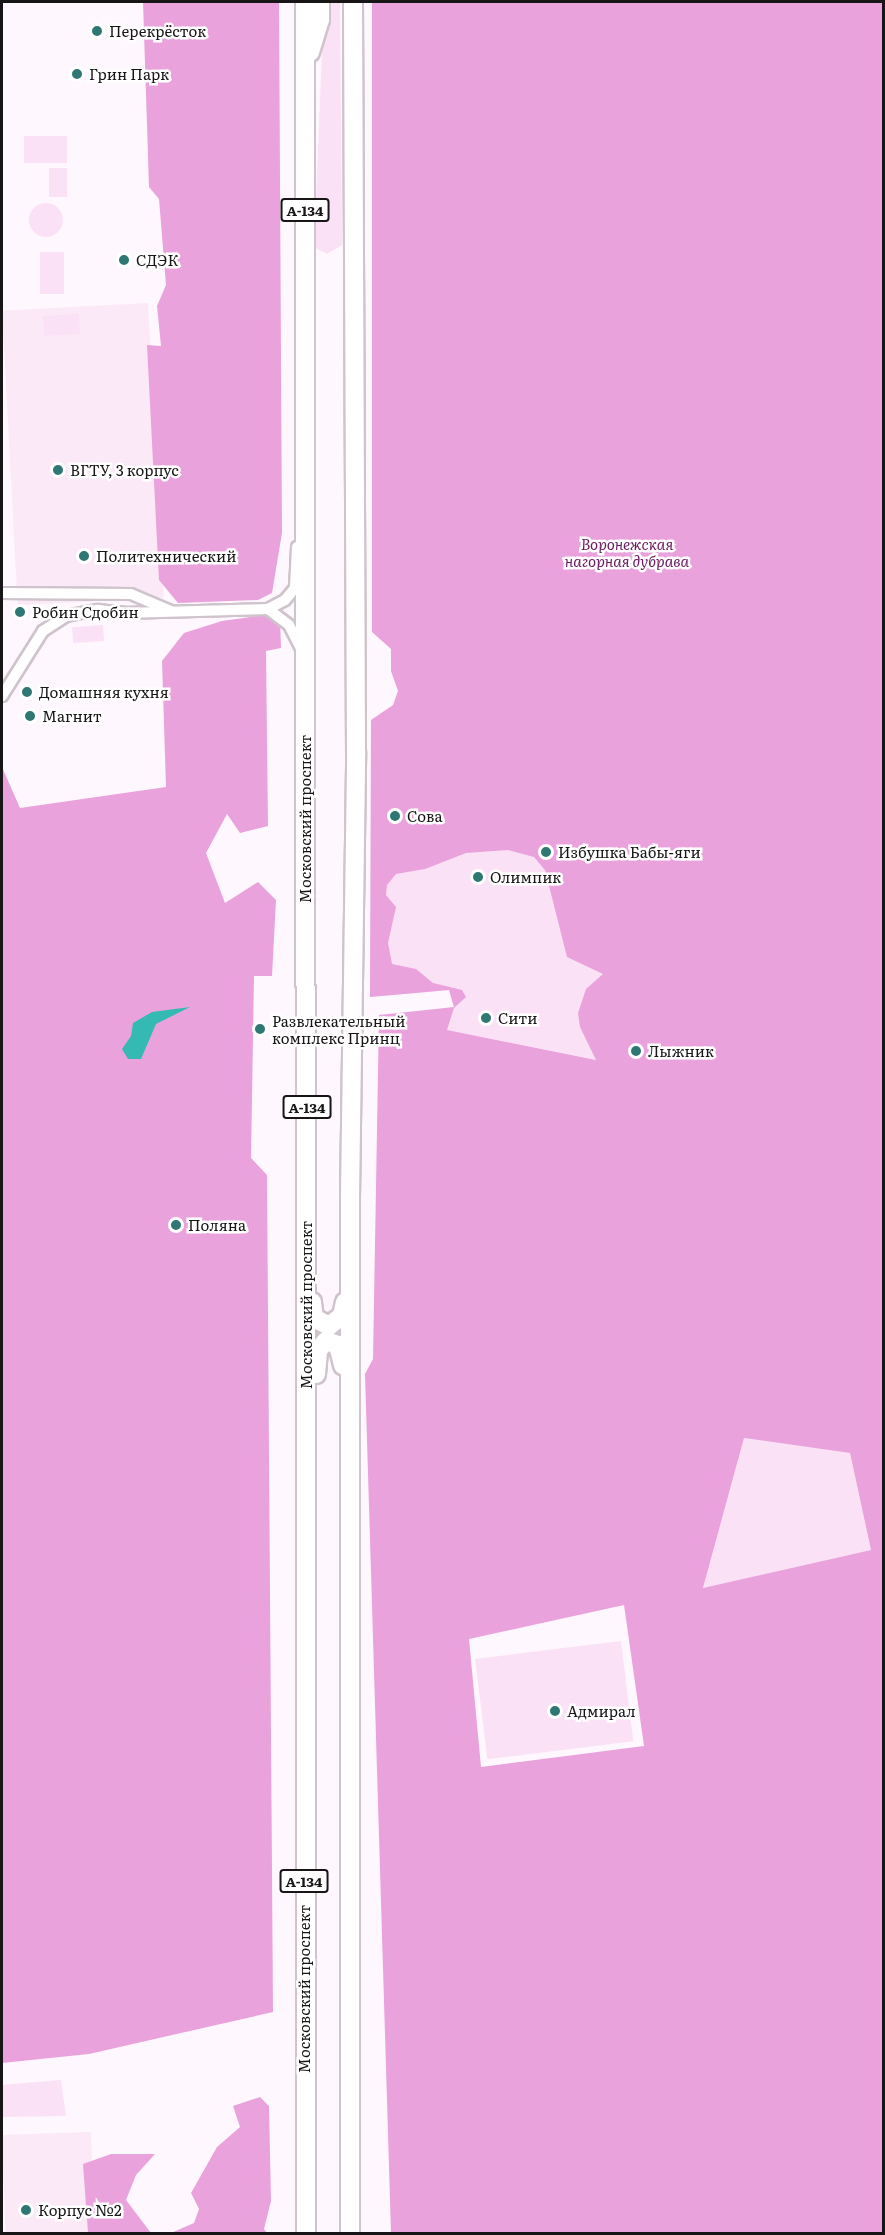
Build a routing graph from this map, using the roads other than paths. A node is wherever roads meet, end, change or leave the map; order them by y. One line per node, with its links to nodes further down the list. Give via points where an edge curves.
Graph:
1 (305, 2): 6 (highway, А-134)
2 (320, 2): 6 (highway, А-134, via 320,20)
3 (347, 2): 5 (highway, А-134)
4 (353, 2): 5 (highway, А-134)
5 (353, 57): 14 (highway, А-134, via 356,752)
6 (305, 68): 7 (highway, Московский проспект / А-134)
7 (304, 496): 9 (street, via 295,588 285,600); 11 (highway, Московский проспект / А-134)
8 (2, 593): 10 (street, via 131,594)
9 (268, 609): 10 (street); 11 (street, via 289,625 300,644)
10 (174, 612): 12 (street, via 98,610 66,616 33,644)
11 (305, 686): 13 (highway, Московский проспект / А-134)
12 (2, 696)
13 (307, 1169): 14 (highway, via 312,1310 317,1321 326,1326 336,1324 344,1312); 16 (highway, Московский проспект / А-134)
14 (350, 1197): 15 (highway, А-134)
15 (349, 1438): 16 (highway, via 343,1353 338,1345 326,1341 317,1358); 18 (highway, А-134)
16 (305, 1528): 17 (highway, Московский проспект / А-134)
17 (306, 2234)
18 (350, 2234)

